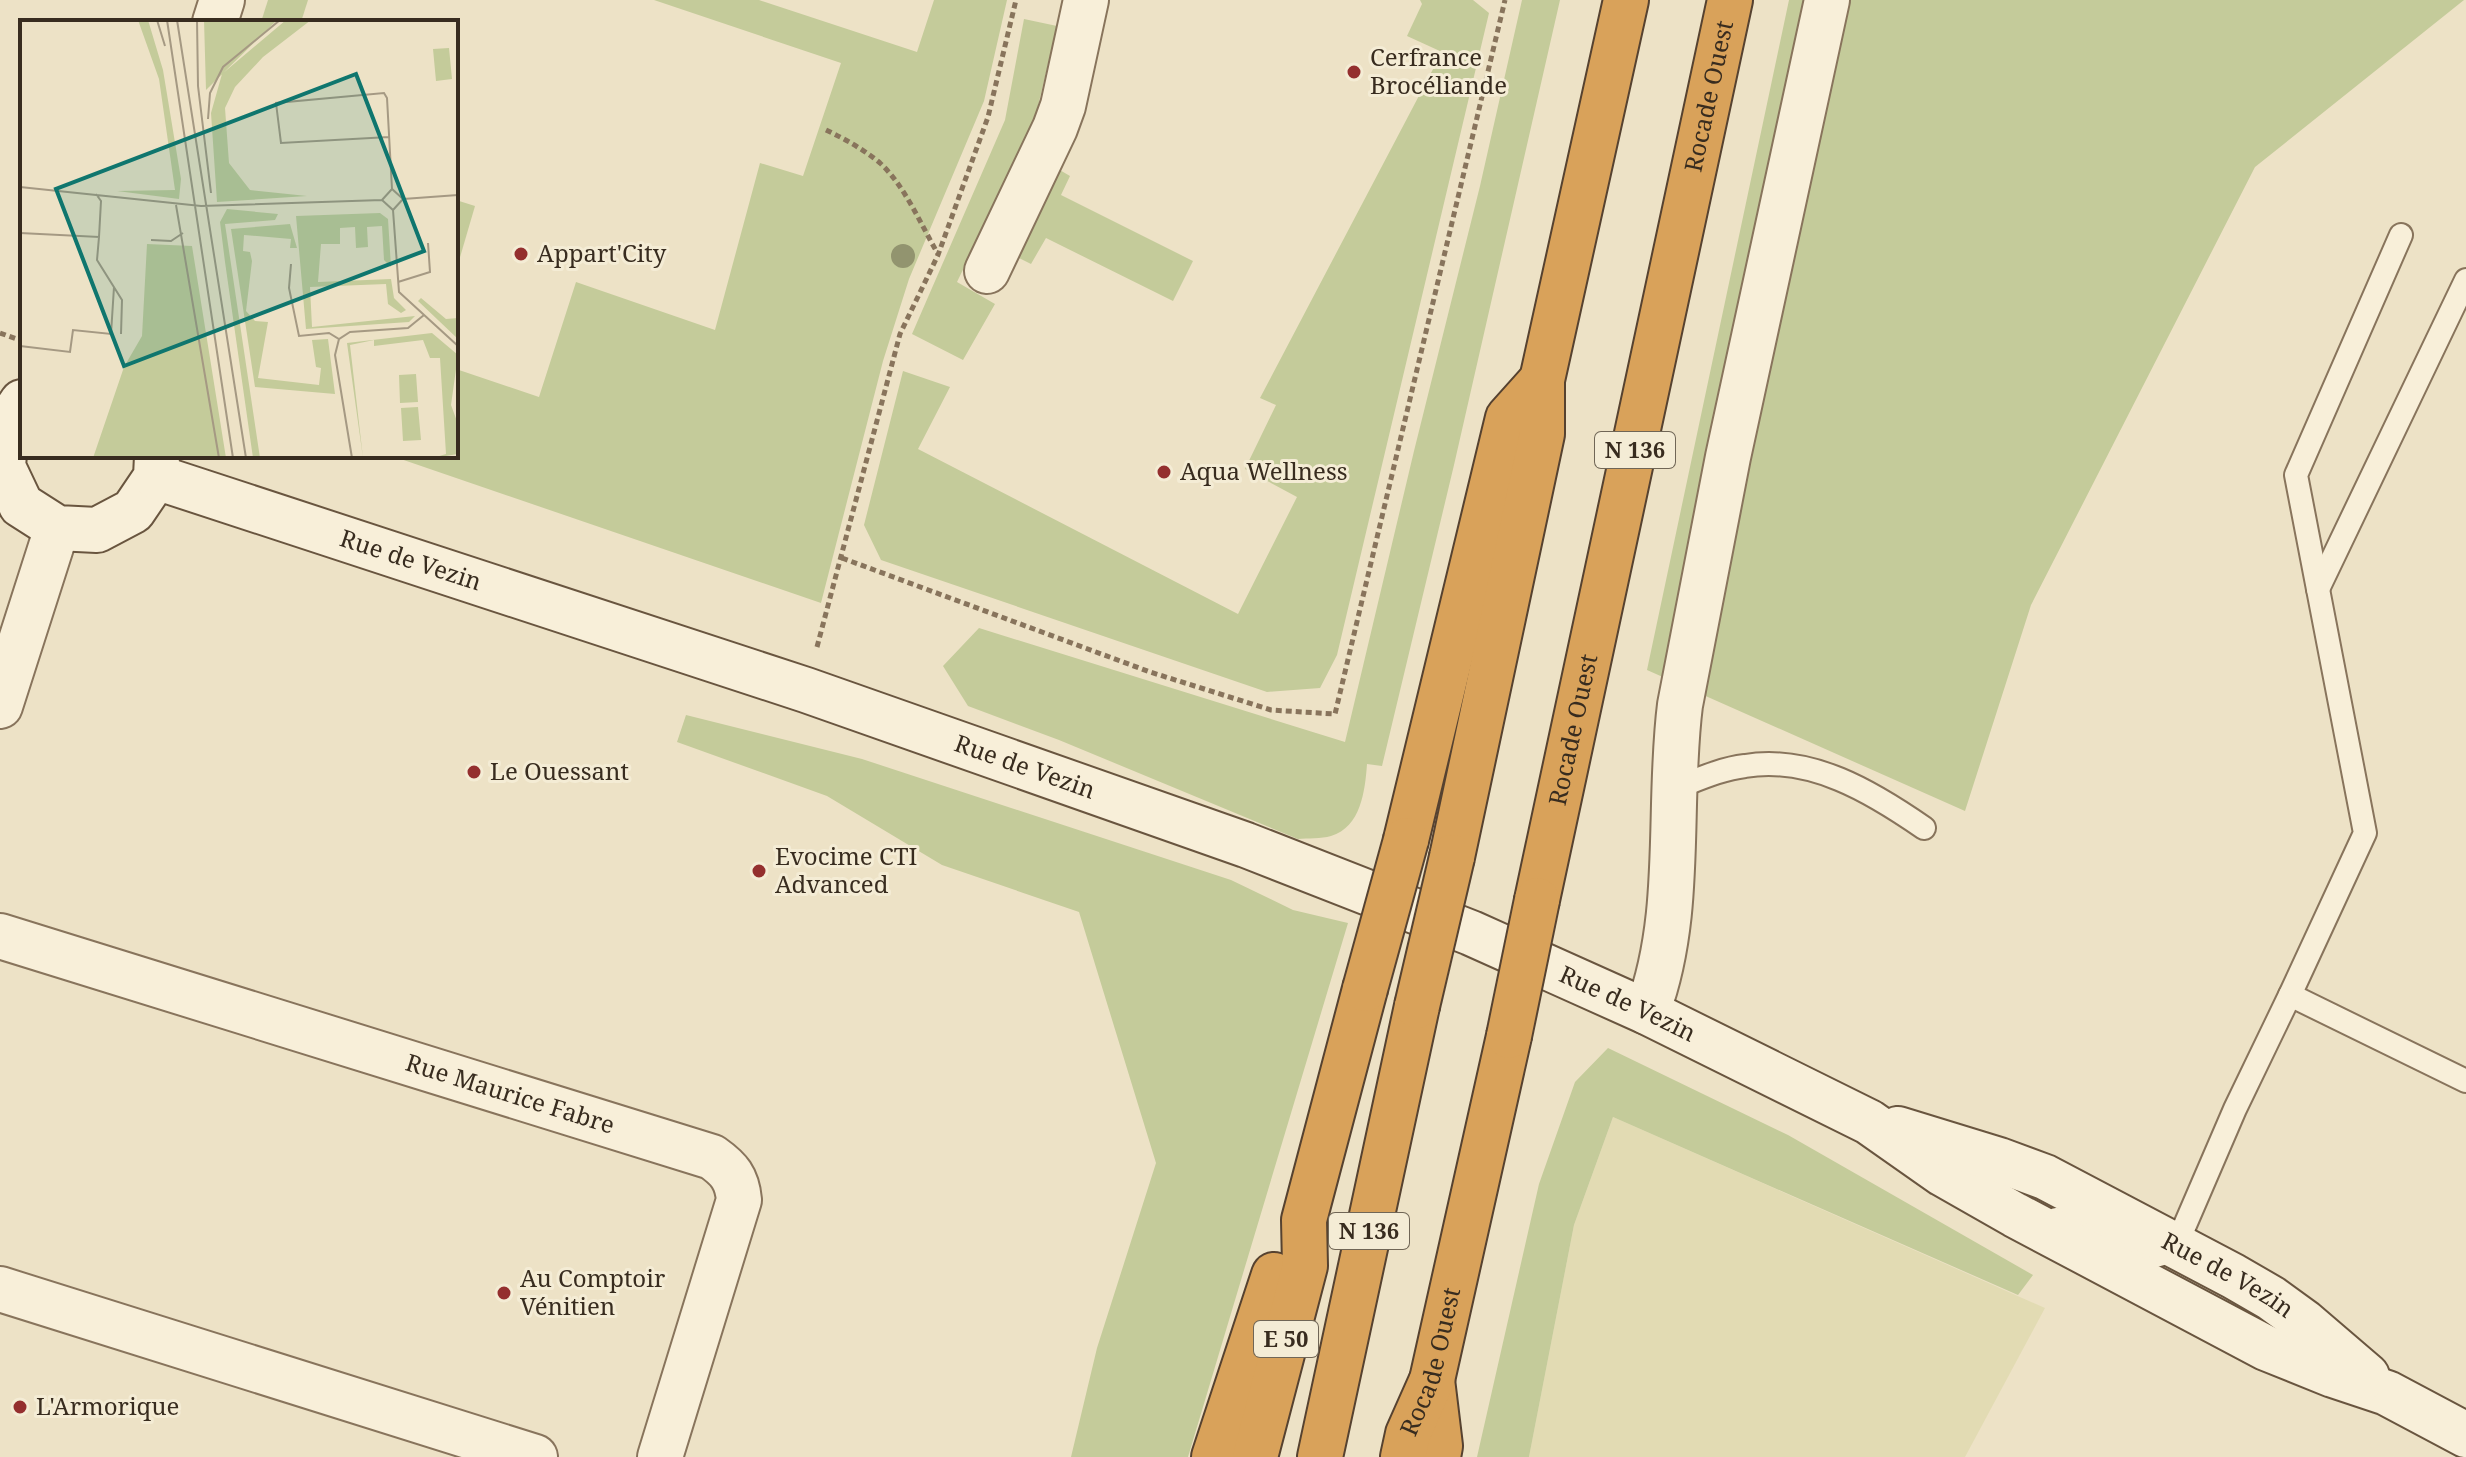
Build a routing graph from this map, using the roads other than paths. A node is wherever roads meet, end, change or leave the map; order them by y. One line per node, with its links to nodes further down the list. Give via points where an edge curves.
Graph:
1 (222, 0): 6 (main road)
2 (1086, 0): 8 (main road, via 1063,106)
3 (1626, 0): 10 (highway, N 136)
4 (1730, 0): 27 (highway, Rocade Ouest / N 136, bridge)
5 (1827, 0): 16 (main road, via 1728,457 1683,690)
6 (216, 20)
7 (2401, 235): 14 (lane, via 2296,475)
8 (987, 271)
9 (2466, 280): 14 (lane)
10 (1542, 380): 24 (highway, bridge, via 1508,418 1406,840); 34 (highway, N 136, bridge, via 1542,434)
11 (9, 417): 13 (main road, via 3,467 21,505)
12 (156, 466): 13 (main road, via 133,511 97,530); 20 (main road, Rue de Vezin, via 1260,850 1471,933)
13 (57, 528): 15 (main road)
14 (2318, 589): 19 (lane, via 2365,833)
15 (0, 706)
16 (1673, 789): 17 (lane, via 1746,765 1784,765 1827,773 1890,804); 20 (main road, via 1668,931)
17 (1924, 828)
18 (0, 936): 31 (main road, Rue Maurice Fabre, via 712,1157 725,1166 734,1175 739,1200)
19 (2290, 995): 21 (lane); 25 (lane, via 2235,1109)
20 (1647, 1012): 22 (main road, Rue de Vezin)
21 (2466, 1081)
22 (1869, 1122): 23 (main road, Rue de Vezin, via 1943,1174); 25 (main road, Rue de Vezin, via 2045,1177)
23 (2015, 1215): 25 (main road, Rue de Vezin); 25 (lane, via 2062,1219 2138,1256 2166,1254)
24 (1304, 1220): 32 (highway, via 1280,1258); 33 (highway, E 50, via 1305,1266)
25 (2181, 1275): 28 (main road, Rue de Vezin, via 2266,1348); 28 (main road, Rue de Vezin, via 2271,1298)
26 (0, 1289): 30 (main road)
27 (1432, 1380): 35 (highway, Rocade Ouest / N 136); 36 (highway)
28 (2387, 1393): 29 (main road, Rue de Vezin)
29 (2466, 1435)
30 (535, 1457)
31 (660, 1457)
32 (1214, 1457)
33 (1255, 1457)
34 (1320, 1457)
35 (1403, 1457)
36 (1438, 1457)

